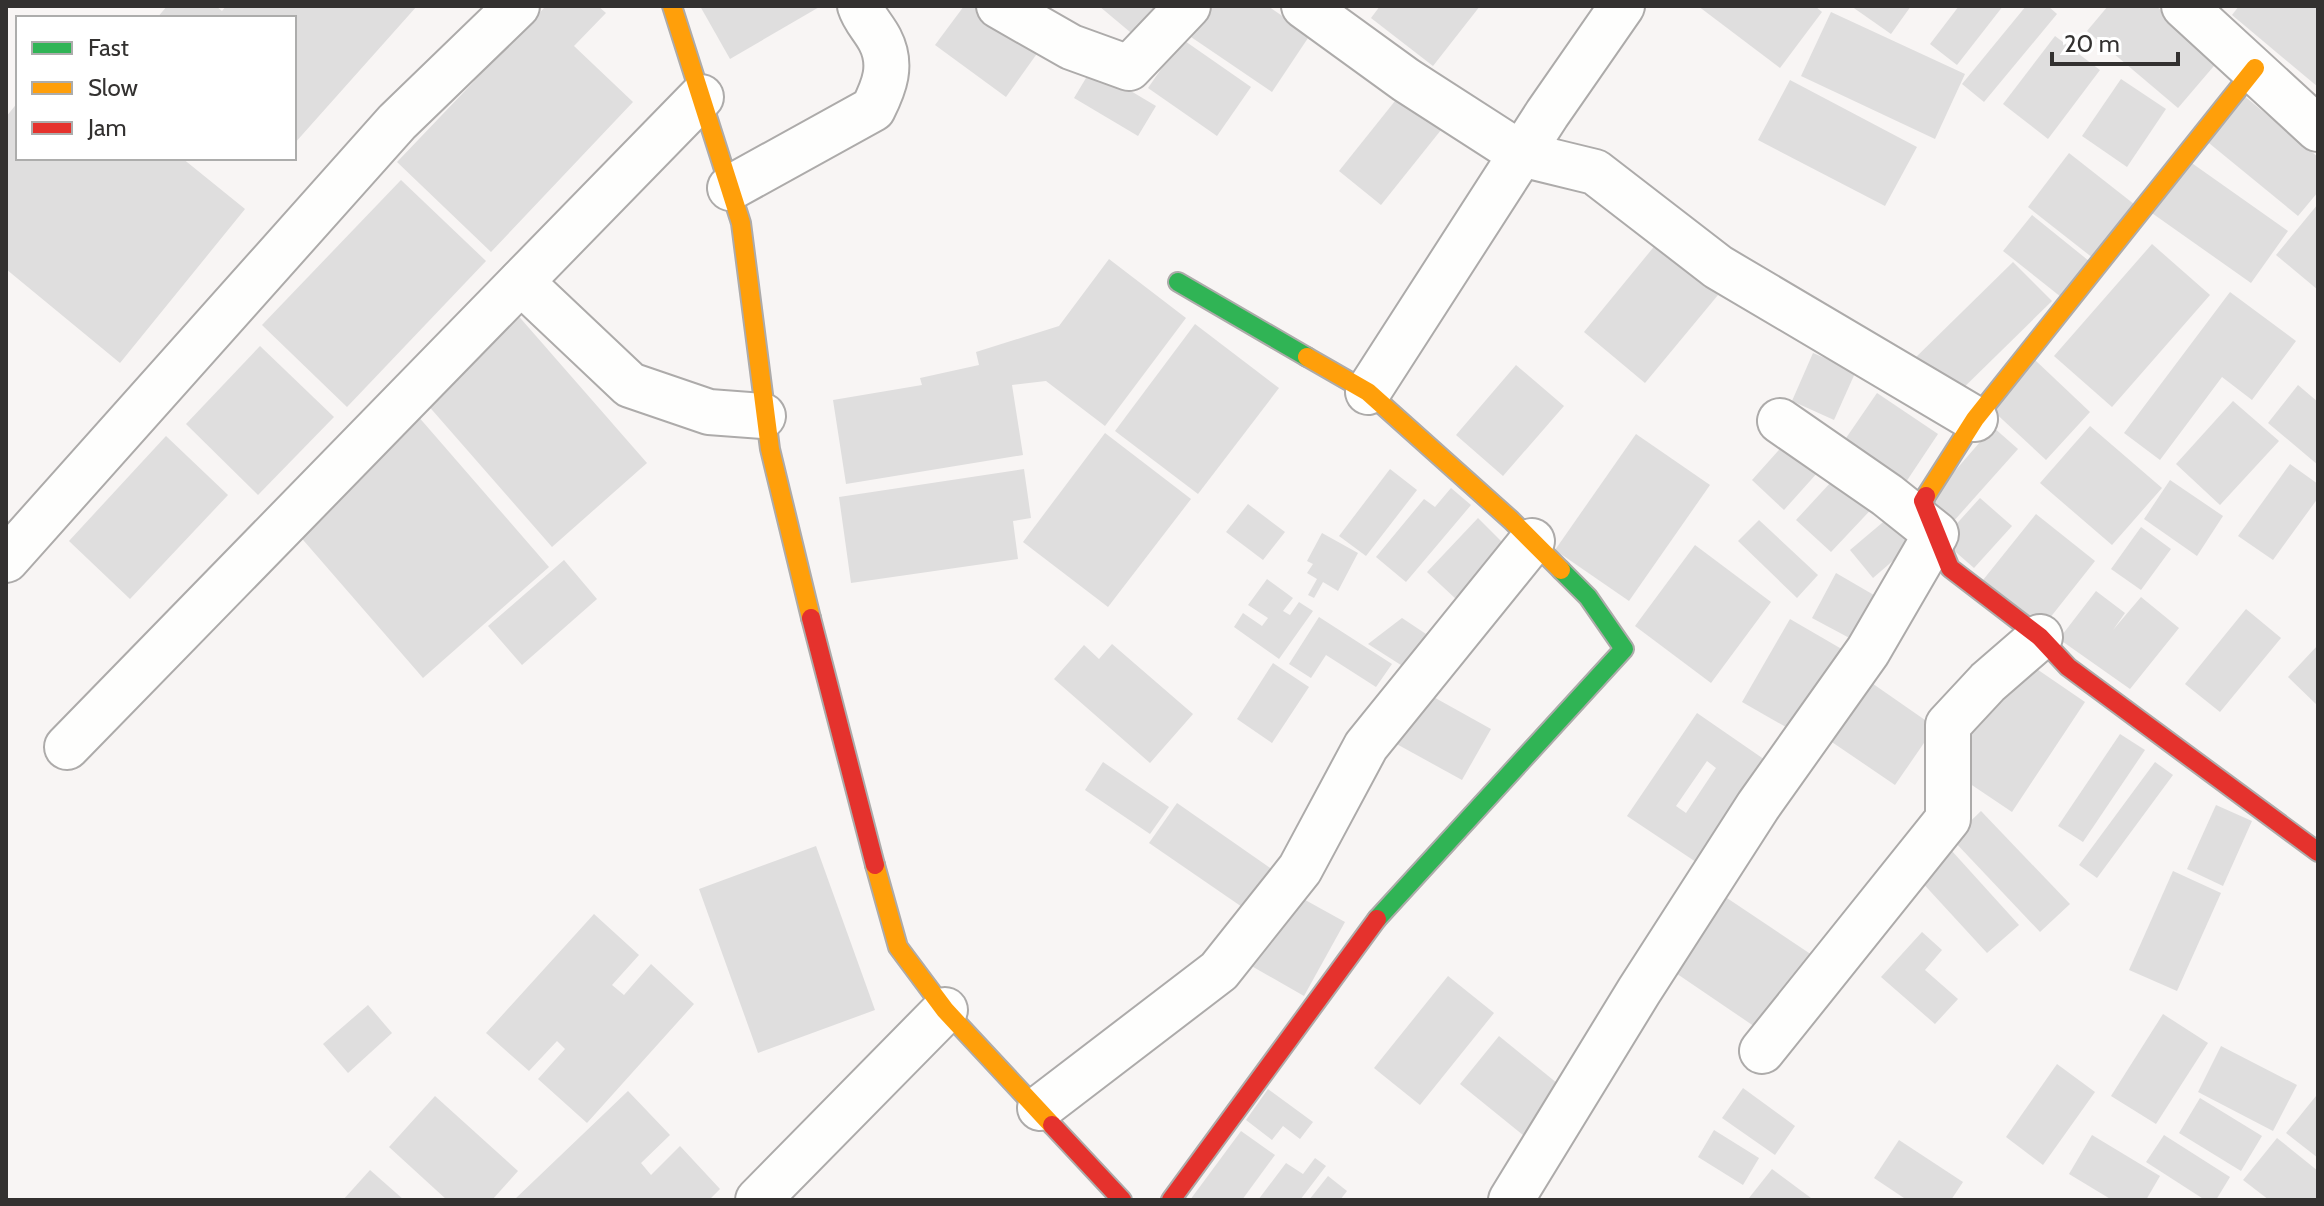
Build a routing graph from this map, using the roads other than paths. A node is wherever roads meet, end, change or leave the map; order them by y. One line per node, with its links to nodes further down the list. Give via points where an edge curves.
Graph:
1 (517, 6): 22 (street, via 397,122)
2 (672, 6): 10 (street)
3 (860, 6): 13 (street, via 887,61 885,86 873,109)
4 (999, 6): 5 (street, via 1071,47 1129,68)
5 (1188, 6)
6 (1304, 6): 12 (street)
7 (1622, 6): 12 (street)
8 (2184, 6): 9 (street)
9 (2255, 68): 11 (street); 18 (street)
10 (701, 97): 13 (street); 14 (street)
11 (2318, 129)
12 (1521, 154): 16 (street); 18 (street, via 1595,172 1718,267)
13 (730, 188): 17 (street, via 741,223)
14 (521, 282): 17 (street, via 630,385 709,412); 24 (street)
15 (1178, 282): 16 (street)
16 (1368, 392): 21 (street)
17 (763, 416): 26 (street, via 844,753 898,947)
18 (1975, 419): 20 (street, via 1923,501)
19 (1780, 421): 20 (street)
20 (1936, 534): 23 (street, via 1950,568); 32 (street, via 1868,651 1758,806)
21 (1532, 541): 28 (street, via 1366,746 1300,869 1219,971); 31 (street, via 1588,597 1624,649 1385,908)
22 (6, 560)
23 (2040, 637): 25 (street, via 2068,667); 27 (street, via 1948,725 1948,819)
24 (67, 747)
25 (2318, 852)
26 (945, 1010): 28 (street); 30 (street)
27 (1762, 1051)
28 (1040, 1108): 29 (street)
29 (1120, 1199)
30 (758, 1200)
31 (1171, 1200)
32 (1511, 1200)

